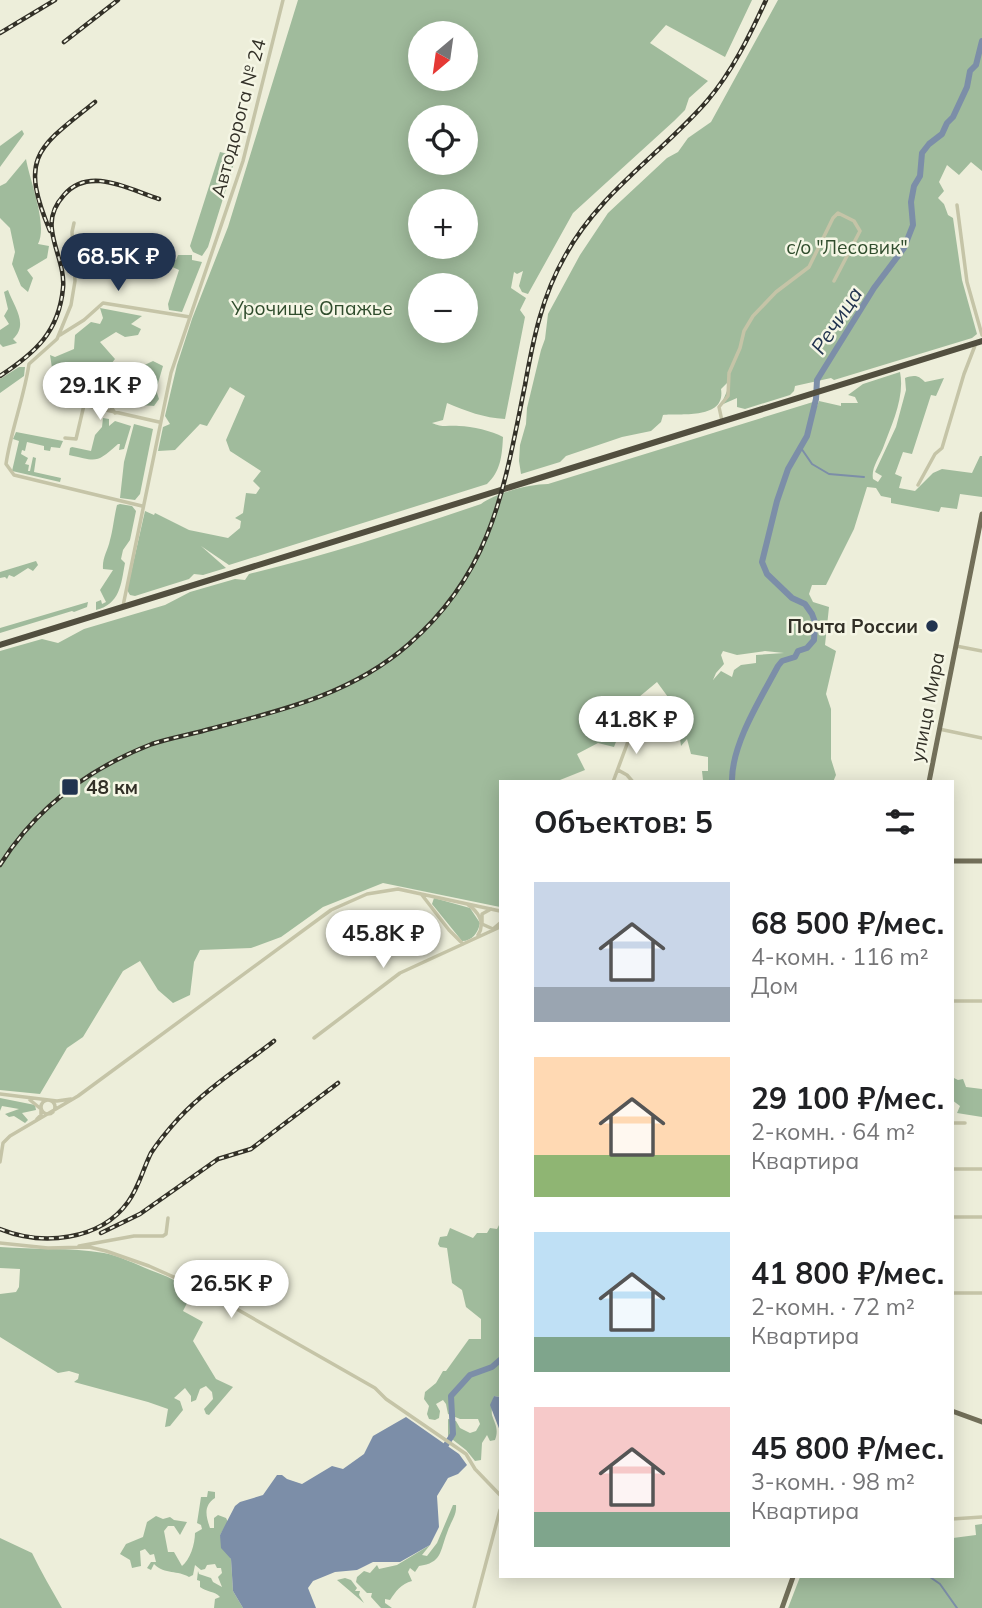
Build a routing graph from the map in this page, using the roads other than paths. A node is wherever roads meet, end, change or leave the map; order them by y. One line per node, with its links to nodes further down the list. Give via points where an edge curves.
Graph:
1 (284, 0): 5 (street, Автодорога № 24, via 243,161)
2 (957, 205): 7 (street, via 967,282)
3 (74, 223): 6 (street, via 74,291)
4 (834, 281): 11 (street, via 860,231 854,221 838,213 809,267 776,292 744,331 729,373 728,396 719,407)
5 (190, 317): 6 (street, via 103,303); 12 (street, Автодорога № 24)
6 (60, 335): 15 (street, via 29,364 6,464 13,475)
7 (982, 335)
8 (979, 342): 11 (highway); 14 (street, via 964,374 942,448)
9 (85, 406): 10 (street); 10 (street, via 88,389 111,394); 13 (street, via 76,439)
10 (115, 412): 12 (street)
11 (722, 421): 18 (highway)
12 (159, 422): 15 (street, Автодорога № 24)
13 (65, 438)
14 (918, 485)
15 (142, 506): 18 (street, Автодорога № 24)
16 (982, 514): 17 (main road, улица Мира)
17 (979, 540): 20 (main road, улица Мира)
18 (122, 608): 19 (highway)
19 (0, 645)
20 (954, 646): 21 (street); 23 (main road, улица Мира)
21 (982, 651)
22 (636, 720): 25 (street)
23 (938, 729): 24 (street); 28 (main road, улица Мира)
24 (982, 738)
25 (618, 769): 26 (street); 27 (street)
26 (614, 780)
27 (632, 780)
28 (929, 780)
29 (954, 860): 30 (main road)
30 (982, 861)
31 (421, 894): 32 (street); 38 (street); 43 (street, via 398,889 368,894 331,909)
32 (462, 901): 33 (street); 35 (street, via 475,909)
33 (494, 909): 34 (street); 35 (street, via 484,911)
34 (499, 912)
35 (481, 921): 36 (street, via 486,928); 37 (street)
36 (499, 926): 37 (street)
37 (475, 938): 38 (street)
38 (463, 944): 41 (street, via 400,973)
39 (954, 1001): 40 (street)
40 (982, 1001)
41 (314, 1038)
42 (0, 1094): 44 (street)
43 (78, 1096): 45 (street); 47 (street)
44 (23, 1097): 45 (street); 46 (street)
45 (49, 1100): 46 (street); 47 (street, via 54,1105)
46 (41, 1109): 47 (street); 50 (street, via 40,1117)
47 (51, 1113): 50 (street)
48 (954, 1123): 49 (street)
49 (965, 1123)
50 (30, 1124): 51 (street, via 6,1139)
51 (0, 1161)
52 (954, 1169): 53 (street)
53 (982, 1169)
54 (954, 1217): 55 (street)
55 (982, 1217)
56 (168, 1218): 58 (street, via 163,1236 134,1236)
57 (0, 1243): 58 (street)
58 (71, 1248): 63 (street, via 89,1247 149,1266 205,1291 351,1373 459,1448)
59 (954, 1293): 60 (street)
60 (982, 1293)
61 (954, 1412): 62 (main road)
62 (982, 1422)
63 (499, 1494)
64 (499, 1514): 68 (street)
65 (982, 1517): 66 (street)
66 (954, 1519)
67 (793, 1578): 69 (main road)
68 (474, 1608)
69 (782, 1608)

